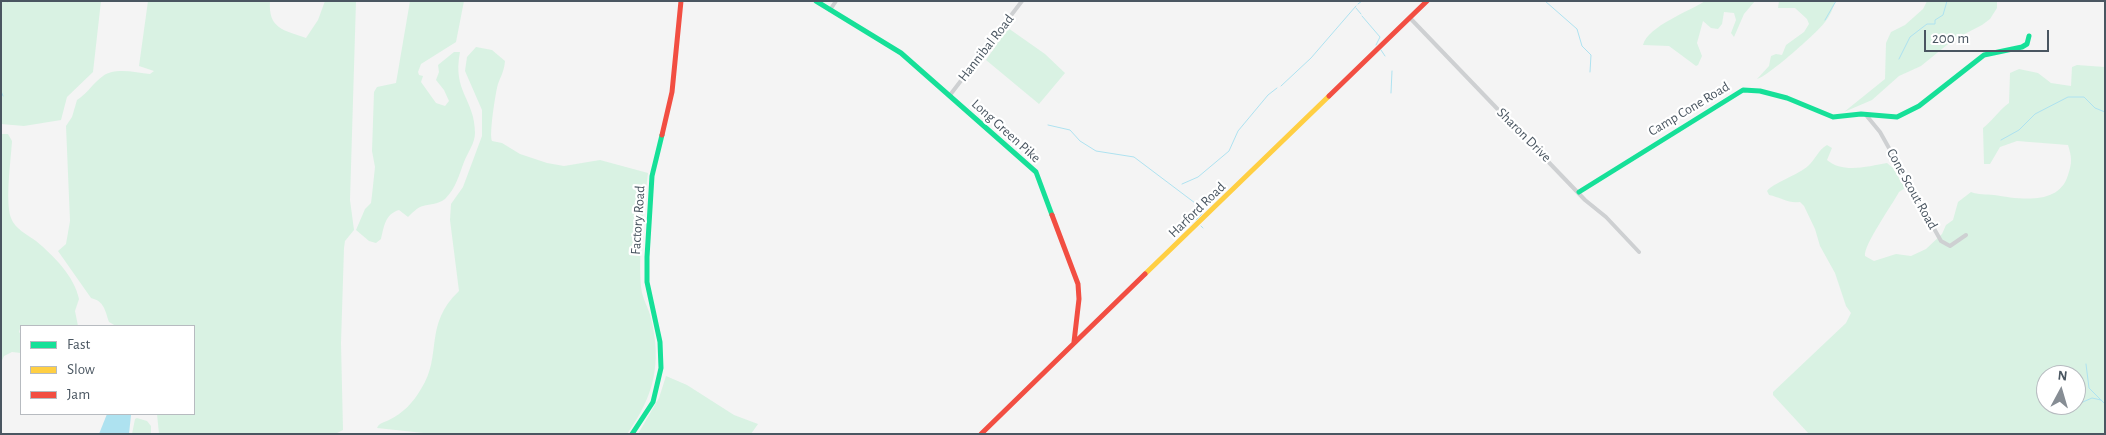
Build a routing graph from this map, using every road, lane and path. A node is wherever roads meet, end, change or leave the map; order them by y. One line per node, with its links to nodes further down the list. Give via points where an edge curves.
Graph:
1 (680, 1): 15 (street, Factory Road, via 670,101 652,176 646,257 661,368 653,402)
2 (816, 1): 6 (street, Long Green Pike)
3 (836, 1): 6 (street)
4 (1022, 1): 9 (street, Hannibal Road)
5 (1427, 1): 7 (street, Harford Road)
6 (830, 10): 9 (street, Long Green Pike, via 896,50)
7 (1410, 18): 11 (street, Sharon Drive); 14 (street, Harford Road)
8 (2029, 36): 10 (street, Camp Cone Road, via 2023,47 1984,55 1903,116)
9 (950, 95): 14 (street, Long Green Pike, via 1027,162 1042,182 1077,279 1079,301)
10 (1864, 114): 11 (street, Camp Cone Road, via 1833,117 1793,99 1743,90); 12 (street, Cone Scout Road, via 1880,132 1941,240 1950,246)
11 (1579, 192): 13 (street, Sharon Drive)
12 (1966, 235)
13 (1639, 252)
14 (1074, 342): 16 (street, Harford Road)
15 (632, 434)
16 (981, 434)

